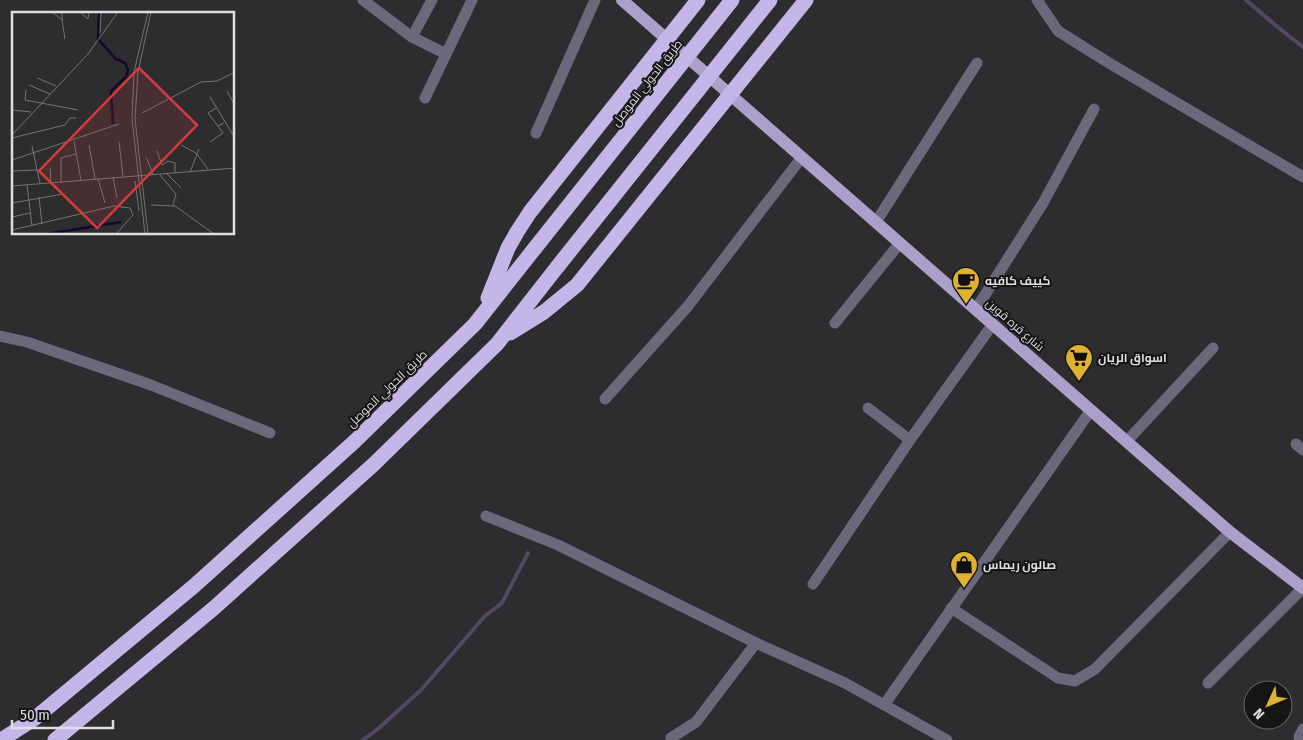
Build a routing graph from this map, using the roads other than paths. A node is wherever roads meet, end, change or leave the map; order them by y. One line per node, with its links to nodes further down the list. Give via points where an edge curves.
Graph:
1 (363, 0): 11 (street)
2 (432, 0): 11 (street)
3 (472, 0): 13 (street)
4 (595, 0): 18 (street)
5 (622, 0): 12 (main road, شارع قره قوين)
6 (698, 0): 12 (highway)
7 (732, 0): 25 (highway, طريق الحولي الموصل, bridge)
8 (770, 0): 28 (highway, bridge)
9 (806, 0): 15 (highway)
10 (1037, 0): 20 (street, via 1058,31)
11 (412, 37): 13 (street)
12 (667, 39): 15 (main road, شارع قره قوين); 25 (highway, via 530,212 508,248)
13 (446, 54): 16 (street)
14 (977, 63): 21 (street)
15 (730, 94): 19 (main road, شارع قره قوين); 28 (highway, via 577,285)
16 (425, 98)
17 (1094, 109): 23 (street, via 1043,203)
18 (536, 133)
19 (802, 157): 21 (main road, شارع قره قوين); 30 (street, via 688,306)
20 (1303, 177)
21 (876, 222): 22 (main road, شارع قره قوين)
22 (900, 242): 23 (main road, شارع قره قوين); 24 (street)
23 (976, 309): 26 (main road, شارع قره قوين)
24 (834, 323)
25 (475, 324): 46 (highway, طريق الحولي الموصل, via 354,442 194,586 34,719)
26 (993, 324): 32 (main road, شارع قره قوين); 34 (street)
27 (0, 336): 33 (street, via 151,385)
28 (497, 344): 47 (highway, via 374,464 221,602)
29 (1213, 348): 35 (street)
30 (605, 400)
31 (868, 408): 34 (street)
32 (1091, 410): 35 (main road, شارع قره قوين); 40 (street)
33 (270, 433)
34 (910, 440): 38 (street)
35 (1127, 441): 37 (main road, شارع قره قوين)
36 (486, 516): 41 (street, via 558,545)
37 (1230, 532): 39 (main road, شارع قره قوين); 40 (street, via 1094,669 1075,681 1058,678)
38 (813, 584)
39 (1303, 588): 42 (street)
40 (951, 608): 43 (street)
41 (756, 643): 43 (street, via 845,683); 45 (street, via 696,722)
42 (1208, 683)
43 (884, 705): 48 (street)
44 (1303, 729): 49 (street)
45 (671, 738)
46 (1, 740)
47 (55, 740)
48 (947, 740)
49 (1300, 740)

